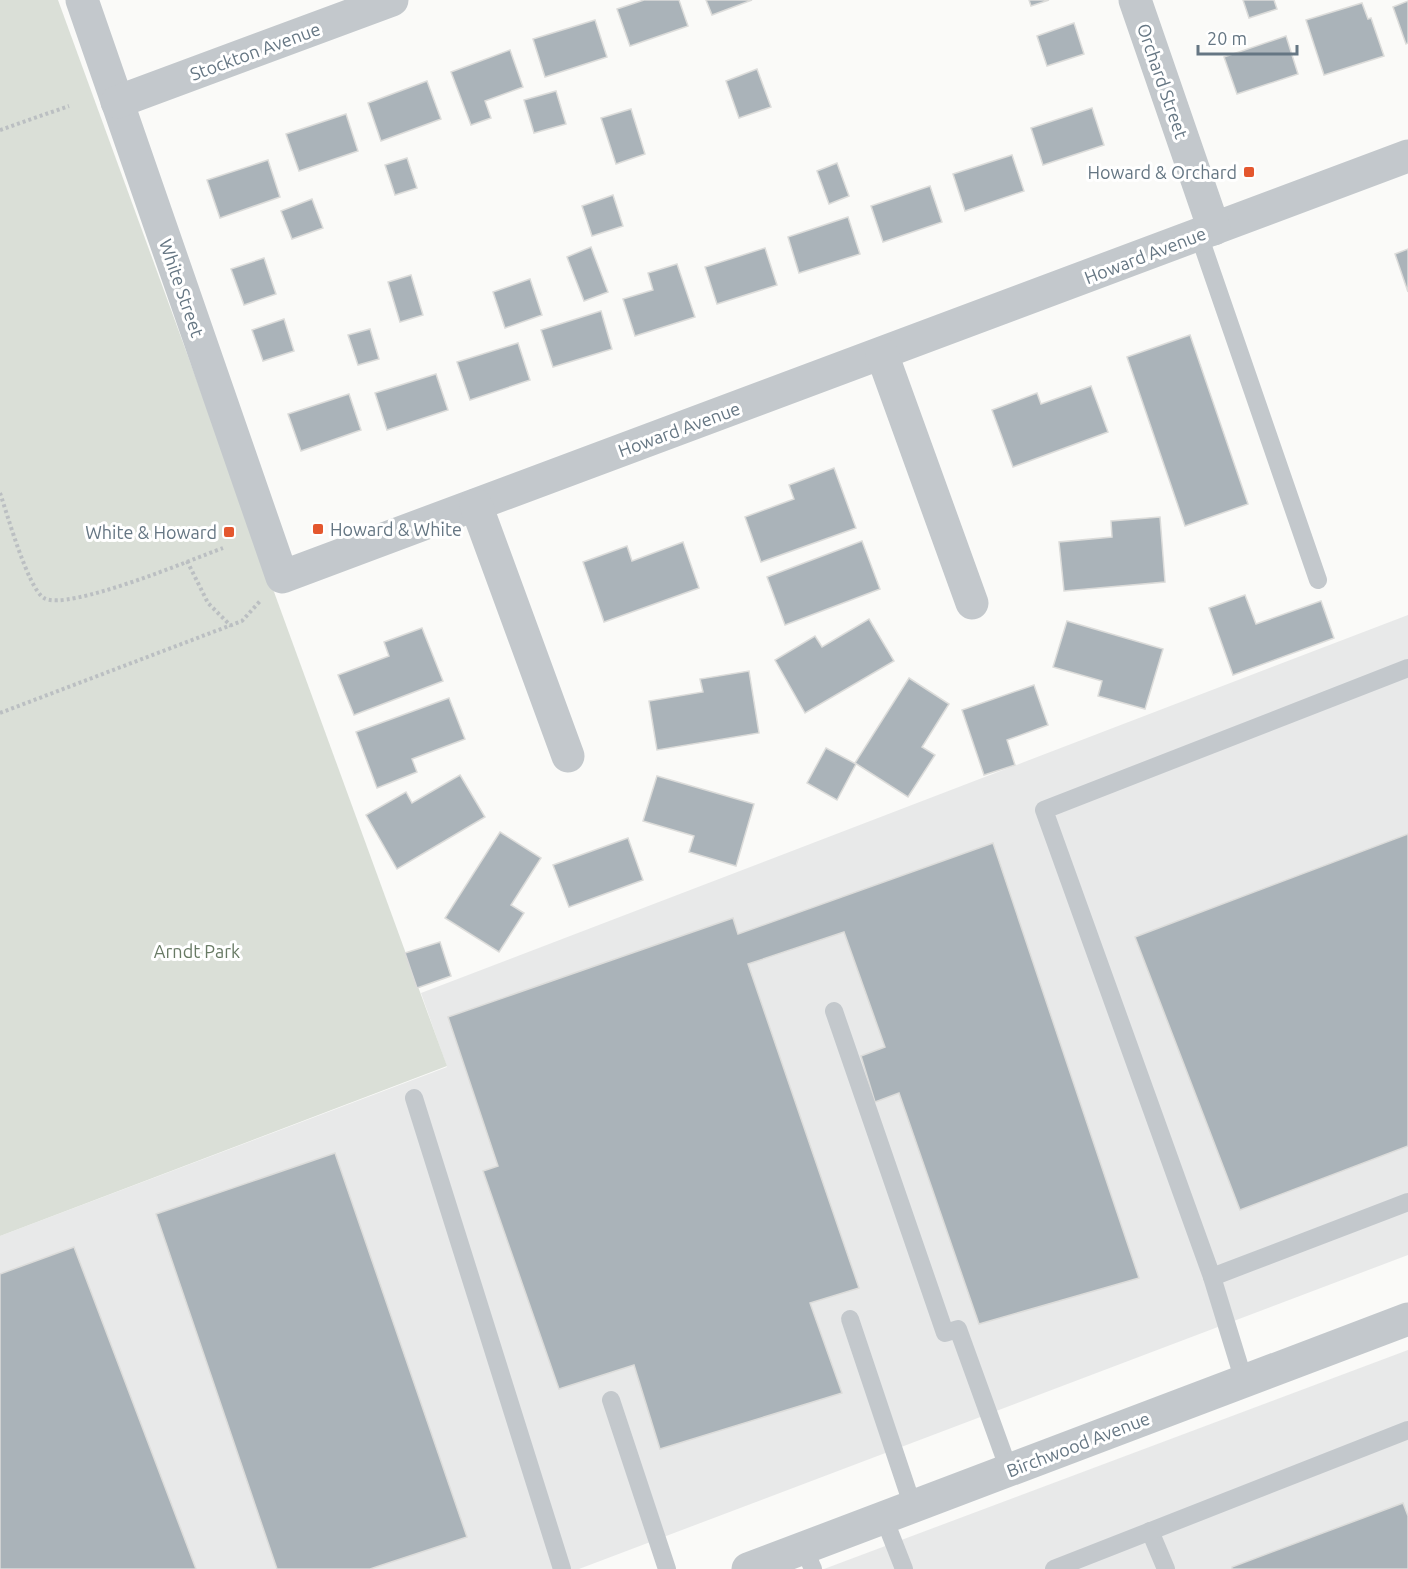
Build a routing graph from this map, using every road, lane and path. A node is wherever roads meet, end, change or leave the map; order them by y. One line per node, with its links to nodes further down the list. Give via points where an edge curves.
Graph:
1 (82, 0): 4 (street, White Street)
2 (392, 0): 4 (street, Stockton Avenue)
3 (1135, 0): 8 (street, Orchard Street)
4 (117, 102): 14 (street, White Street)
5 (69, 106): 6 (path)
6 (0, 130)
7 (1408, 156): 8 (street, Howard Avenue)
8 (1206, 232): 9 (street, Howard Avenue); 15 (lane)
9 (882, 354): 11 (street, Howard Avenue); 16 (street)
10 (0, 493): 13 (path, via 30,580 42,598 58,602 87,596)
11 (476, 505): 14 (street, Howard Avenue); 20 (street)
12 (223, 548): 13 (path)
13 (187, 561): 17 (path, via 208,603)
14 (282, 577): 17 (path, via 242,621)
15 (1318, 580)
16 (972, 603)
17 (231, 626): 19 (path)
18 (1408, 668): 24 (lane, via 1044,810)
19 (0, 713)
20 (568, 756)
21 (834, 1011): 30 (lane, via 945,1333 958,1329)
22 (414, 1098): 34 (lane)
23 (1408, 1202): 24 (lane)
24 (1212, 1277): 27 (lane)
25 (850, 1319): 31 (lane)
26 (1408, 1319): 27 (street, Birchwood Avenue)
27 (1244, 1381): 30 (street, Birchwood Avenue)
28 (611, 1400): 35 (lane)
29 (1408, 1430): 32 (lane)
30 (1009, 1470): 31 (street, Birchwood Avenue)
31 (899, 1512): 33 (street, Birchwood Avenue); 37 (lane)
32 (1150, 1531): 38 (lane); 39 (lane)
33 (809, 1558): 36 (street, Birchwood Avenue)
34 (562, 1569)
35 (667, 1569)
36 (748, 1569)
37 (904, 1569)
38 (1054, 1569)
39 (1166, 1569)

